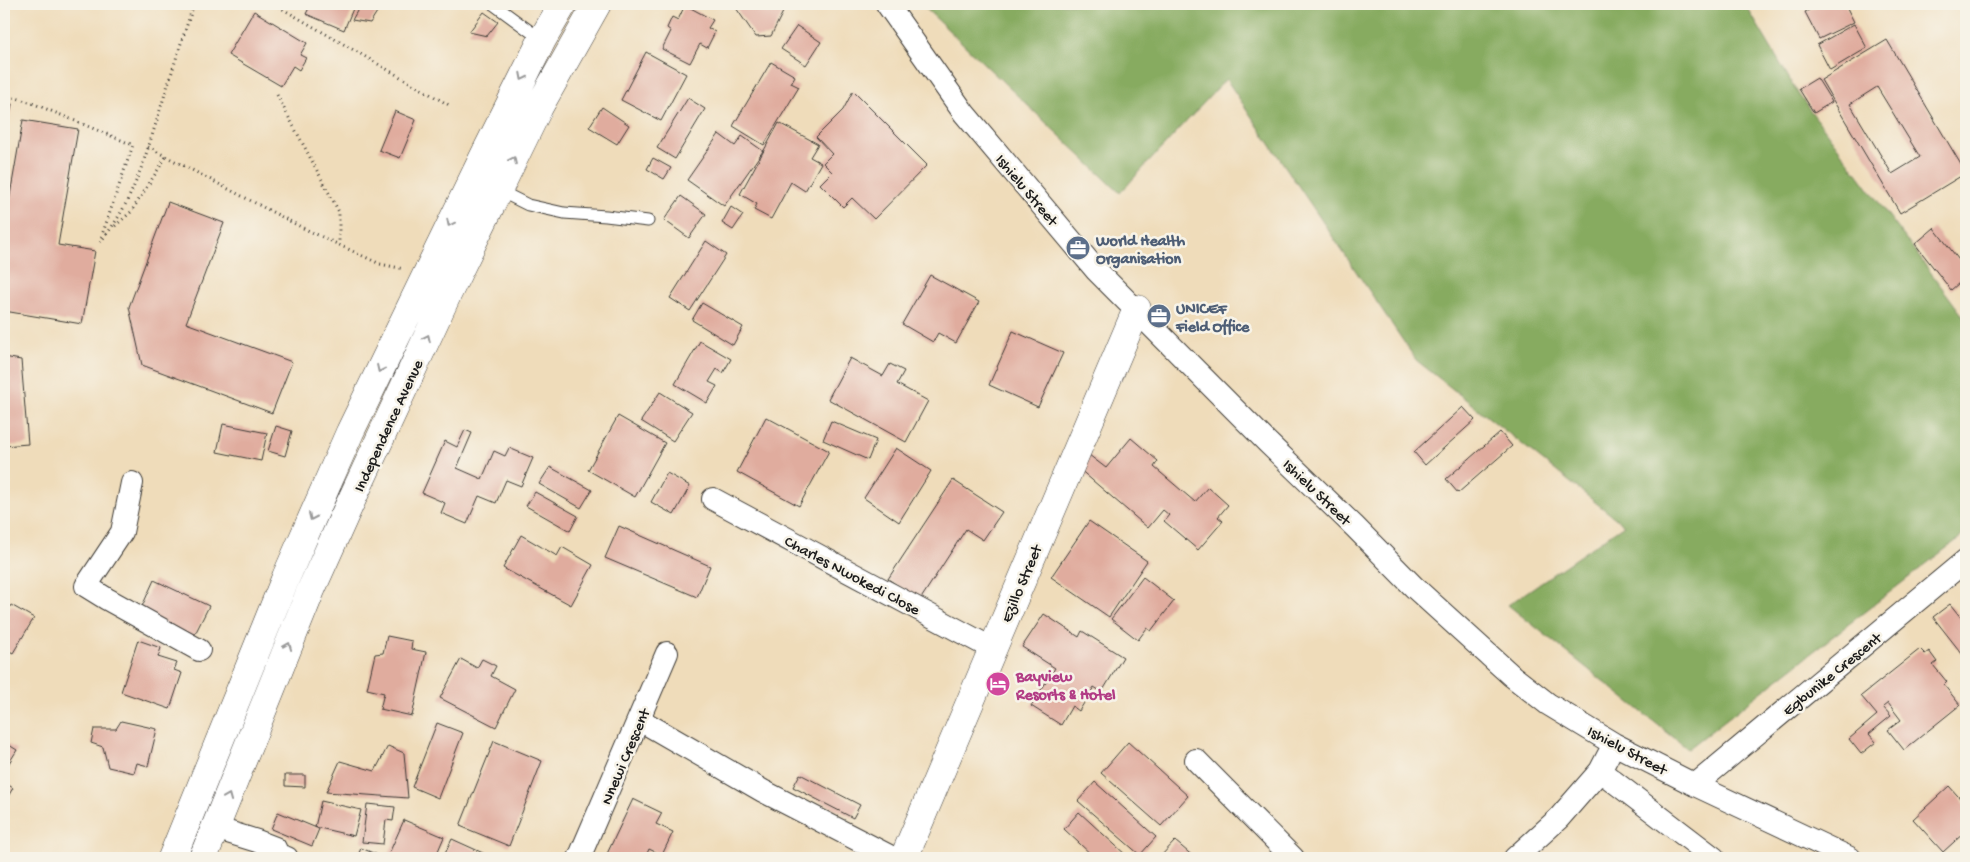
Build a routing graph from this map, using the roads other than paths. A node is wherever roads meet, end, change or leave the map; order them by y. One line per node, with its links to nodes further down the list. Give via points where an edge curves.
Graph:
1 (493, 4): 5 (lane)
2 (563, 4): 5 (main road, Independence Avenue)
3 (597, 4): 6 (main road, Independence Avenue, one-way to 3, via 539,107)
4 (887, 4): 8 (street, Ishielu Street, via 964,113 1096,270)
5 (542, 40): 12 (main road, Independence Avenue, one-way to 12, via 350,432)
6 (498, 190): 7 (lane, via 528,205 564,213); 13 (main road, Independence Avenue, one-way to 6)
7 (648, 221)
8 (1137, 309): 14 (main road, Ezillo Street); 18 (street, Ishielu Street, via 1268,443 1460,630 1548,704)
9 (132, 483): 15 (street, via 122,532 86,586)
10 (713, 498): 14 (street, Charles Nwokedi Close)
11 (1966, 560): 21 (street, Egbunike Crescent)
12 (286, 577): 13 (main road); 23 (main road, Independence Avenue)
13 (311, 590): 22 (main road, Independence Avenue, one-way to 13)
14 (992, 649): 28 (main road, Ezillo Street)
15 (199, 650)
16 (667, 654): 17 (street, Nnewi Crescent)
17 (640, 720): 26 (street, Nnewi Crescent); 27 (street, via 763,790)
18 (1614, 744): 20 (street); 21 (street, Ishielu Street)
19 (1196, 760): 29 (street)
20 (1600, 771): 30 (street, via 1559,818); 31 (street)
21 (1695, 785): 32 (street, Ishielu Street)
22 (215, 828): 24 (main road, Independence Avenue); 25 (street, via 275,848 278,855)
23 (172, 858)
24 (203, 858)
25 (287, 858)
26 (579, 858)
27 (893, 858)
28 (904, 858)
29 (1292, 858)
30 (1515, 858)
31 (1714, 858)
32 (1850, 858)

